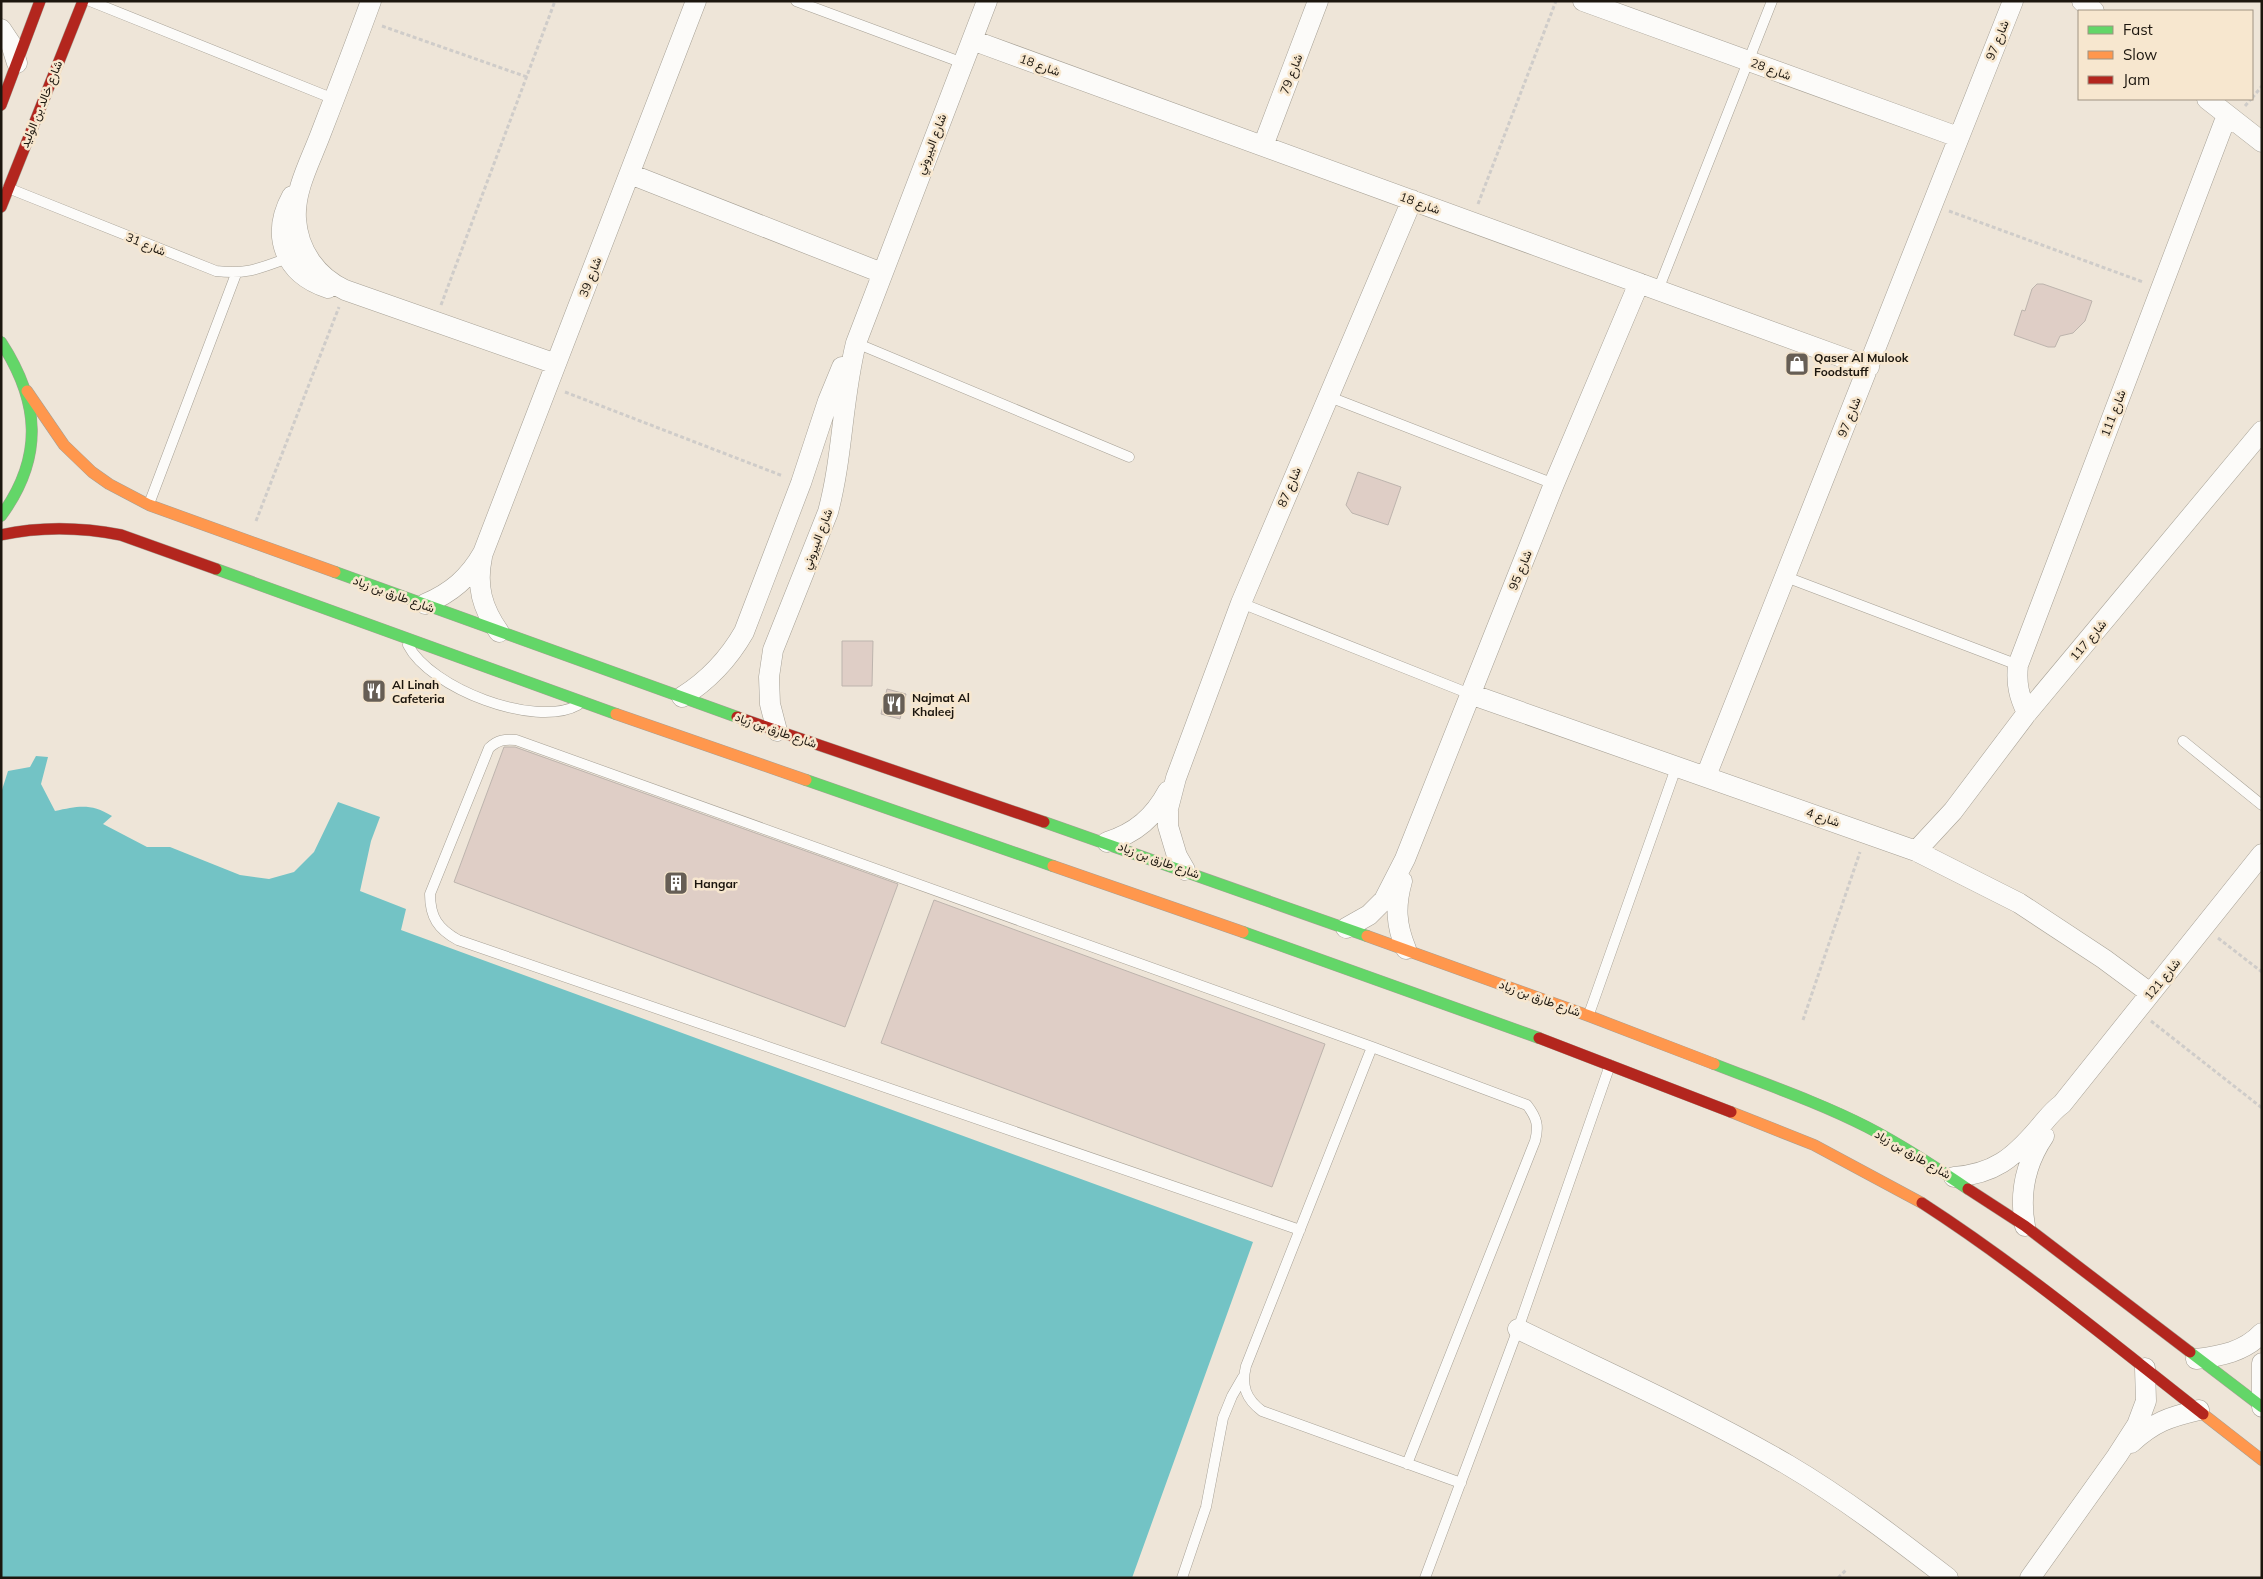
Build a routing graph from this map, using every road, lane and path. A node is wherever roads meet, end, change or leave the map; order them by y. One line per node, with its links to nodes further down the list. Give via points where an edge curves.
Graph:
1 (40, 1): 20 (main road)
2 (83, 1): 34 (main road, شارع خالد بن الوليد)
3 (90, 1): 25 (lane)
4 (371, 1): 16 (street)
5 (555, 1): 22 (path)
6 (696, 1): 32 (street, شارع 39)
7 (796, 1): 21 (lane)
8 (987, 1): 18 (street, شارع البيروني)
9 (1318, 1): 31 (street, شارع 79)
10 (1556, 1): 38 (path)
11 (1583, 1): 19 (street, شارع 28)
12 (1772, 1): 19 (lane)
13 (2012, 1): 29 (street, شارع 97)
14 (2082, 1): 15 (street)
15 (2093, 10)
16 (364, 20): 22 (path); 25 (street)
17 (1, 29): 20 (street, via 11,44)
18 (972, 40): 21 (street, شارع البيروني); 31 (street, شارع 18)
19 (1748, 61): 29 (street, شارع 28); 45 (lane)
20 (17, 63): 27 (main road)
21 (963, 63): 40 (street, شارع البيروني)
22 (527, 77): 46 (path)
23 (2262, 86): 24 (path)
24 (2253, 97)
25 (334, 100): 33 (street)
26 (2208, 100): 28 (street)
27 (1, 104)
28 (2227, 115): 30 (street); 43 (street, شارع 111)
29 (1958, 137): 36 (street, شارع 97)
30 (2262, 142)
31 (1263, 146): 35 (street, شارع 18)
32 (630, 174): 40 (street); 51 (street, شارع 39)
33 (301, 185): 39 (street, via 292,195 282,220 281,233); 44 (street, via 296,219 303,248 320,274)
34 (7, 188): 37 (main road, شارع خالد بن الوليد); 41 (lane, شارع 31, via 203,267)
35 (1412, 200): 38 (street, شارع 18); 55 (street, شارع 87)
36 (1932, 205): 43 (path); 52 (street, شارع 97)
37 (1, 207)
38 (1471, 222): 42 (street, شارع 18)
39 (288, 258): 41 (lane, شارع 31); 44 (street, via 298,272 312,282)
40 (882, 273): 49 (street, شارع البيروني)
41 (236, 274): 60 (lane)
42 (1639, 283): 45 (street, شارع 18); 59 (street, شارع 95)
43 (2160, 289): 70 (street, شارع 111)
44 (345, 290): 46 (street); 63 (path)
45 (1658, 290): 52 (street, شارع 18)
46 (435, 322): 51 (street)
47 (1, 328): 50 (main road)
48 (1, 342): 50 (main road)
49 (856, 343): 57 (lane); 58 (street, شارع البيروني, via 828,401); 75 (street, شارع البيروني, via 848,376 834,490 773,650 769,686)
50 (11, 355): 54 (main road)
51 (556, 364): 53 (street, شارع 39)
52 (1869, 367): 65 (street, شارع 97)
53 (548, 385): 58 (path); 64 (street, شارع 39)
54 (27, 391): 60 (main road, شارع طارق بن زياد, via 65,448 118,490); 61 (main road, via 32,433 30,454 25,475)
55 (1327, 396): 59 (lane); 66 (street, شارع 87)
56 (2262, 431): 74 (street, شارع 117)
57 (1129, 456)
58 (801, 483): 72 (street, شارع البيروني, via 744,632 718,670)
59 (1554, 484): 71 (street, شارع 95)
60 (149, 504): 63 (main road, شارع طارق بن زياد)
61 (1, 516)
62 (1, 535): 69 (main road, via 47,527 84,528 121,535)
63 (249, 541): 67 (main road, شارع طارق بن زياد)
64 (483, 553): 67 (street, شارع 39, via 459,584); 68 (street, شارع 39, via 479,586 489,618)
65 (1786, 577): 70 (lane); 78 (street, شارع 97)
66 (1241, 603): 71 (lane); 79 (street, شارع 87)
67 (424, 604): 68 (main road, شارع طارق بن زياد)
68 (499, 632): 72 (main road, شارع طارق بن زياد)
69 (405, 637): 73 (main road); 73 (lane, via 418,659 437,677 475,695 546,714 572,709)
70 (2018, 665): 74 (street, شارع 111, via 2016,682 2019,698)
71 (1470, 694): 77 (street, شارع 4); 85 (street, شارع 95)
72 (682, 697): 75 (main road, شارع طارق بن زياد)
73 (583, 702): 96 (main road, via 1334,959)
74 (2027, 713): 83 (street, شارع 117, via 1953,811)
75 (777, 731): 82 (main road, شارع طارق بن زياد)
76 (2183, 741): 80 (lane)
77 (1677, 766): 78 (street, شارع 4); 93 (lane)
78 (1706, 776): 81 (street, شارع 4)
79 (1176, 778): 82 (street, شارع 87, via 1148,820 1122,837); 86 (street, شارع 87, via 1168,810 1168,826)
80 (2262, 805)
81 (1867, 832): 83 (street, شارع 4); 94 (path)
82 (1107, 842): 86 (main road, شارع طارق بن زياد)
83 (1916, 851): 91 (street, شارع 4, via 2019,903)
84 (2262, 854): 87 (street, شارع 121)
85 (1405, 859): 88 (street, شارع 95, via 1380,904); 89 (street, شارع 95, via 1396,910)
86 (1185, 870): 88 (main road, شارع طارق بن زياد)
87 (2204, 927): 90 (path); 91 (street, شارع 121)
88 (1345, 933): 89 (main road, شارع طارق بن زياد)
89 (1406, 949): 93 (main road, شارع طارق بن زياد)
90 (2262, 972)
91 (2150, 993): 92 (street, شارع 121)
92 (2137, 1010): 97 (street, شارع 121); 98 (path)
93 (1589, 1016): 99 (main road, شارع طارق بن زياد, via 1817,1104 1865,1126)
94 (1803, 1020)
95 (1372, 1047): 101 (lane); 101 (lane, via 516,740 506,739 489,748 438,872 430,894 430,909 435,922 458,940); 112 (lane, via 1527,1105 1536,1116 1538,1129)
96 (1610, 1064): 102 (lane); 106 (main road, via 1758,1121 1876,1176 1970,1234 2131,1351)
97 (2062, 1104): 99 (street, شارع 121, via 2004,1163 1980,1174); 100 (street, شارع 121, via 2027,1168 2022,1197)
98 (2262, 1108)
99 (1954, 1178): 100 (main road, شارع طارق بن زياد)
100 (2025, 1226): 104 (main road, شارع طارق بن زياد, via 2149,1327)
101 (1300, 1230): 107 (lane)
102 (1518, 1329): 113 (lane); 118 (street, via 1726,1431 1788,1466 1848,1503)
103 (2262, 1333): 104 (street, via 2237,1351)
104 (2196, 1359): 108 (main road, شارع طارق بن زياد)
105 (2262, 1363): 108 (street)
106 (2145, 1368): 109 (main road); 110 (street, via 2143,1411)
107 (1244, 1376): 112 (lane, via 1248,1396 1262,1411); 115 (lane, via 1222,1418 1206,1507)
108 (2262, 1407)
109 (2199, 1410): 110 (street, via 2171,1416 2152,1425); 111 (main road)
110 (2117, 1456): 119 (street)
111 (2262, 1460)
112 (1407, 1464): 113 (lane)
113 (1461, 1483): 116 (lane)
114 (1846, 1570): 117 (path)
115 (1182, 1578)
116 (1425, 1578)
117 (1838, 1578)
118 (1948, 1578)
119 (2030, 1578)

